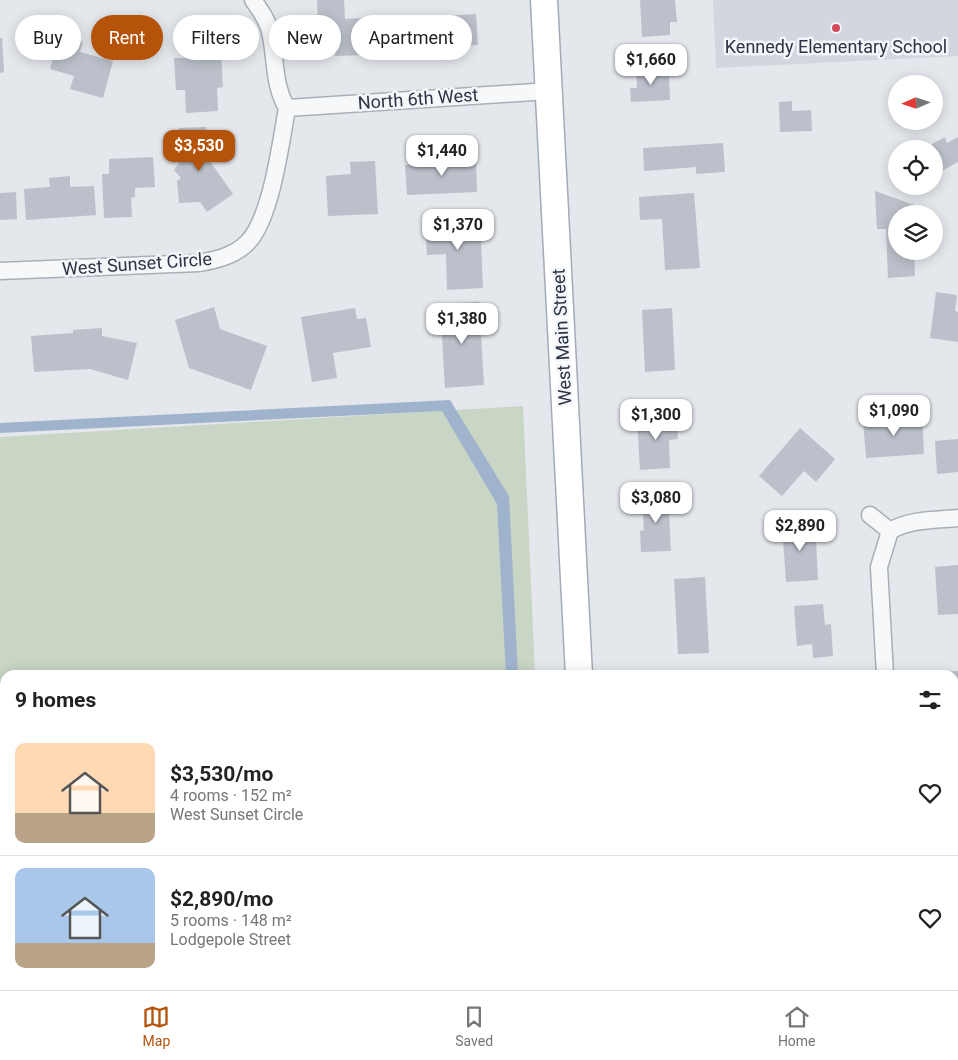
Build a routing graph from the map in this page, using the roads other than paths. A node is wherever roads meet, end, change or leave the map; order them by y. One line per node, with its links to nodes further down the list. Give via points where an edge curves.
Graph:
1 (253, 0): 4 (street, via 270,30 280,96)
2 (544, 0): 3 (main road, West Main Street)
3 (549, 91): 4 (street, North 6th West); 9 (main road, West Main Street)
4 (287, 108): 5 (street, West Sunset Circle, via 271,191 258,230 233,253 199,264)
5 (0, 271)
6 (870, 514): 8 (street)
7 (958, 518): 8 (street, via 922,520)
8 (890, 531): 10 (street, via 879,567)
9 (579, 670)
10 (885, 670)

